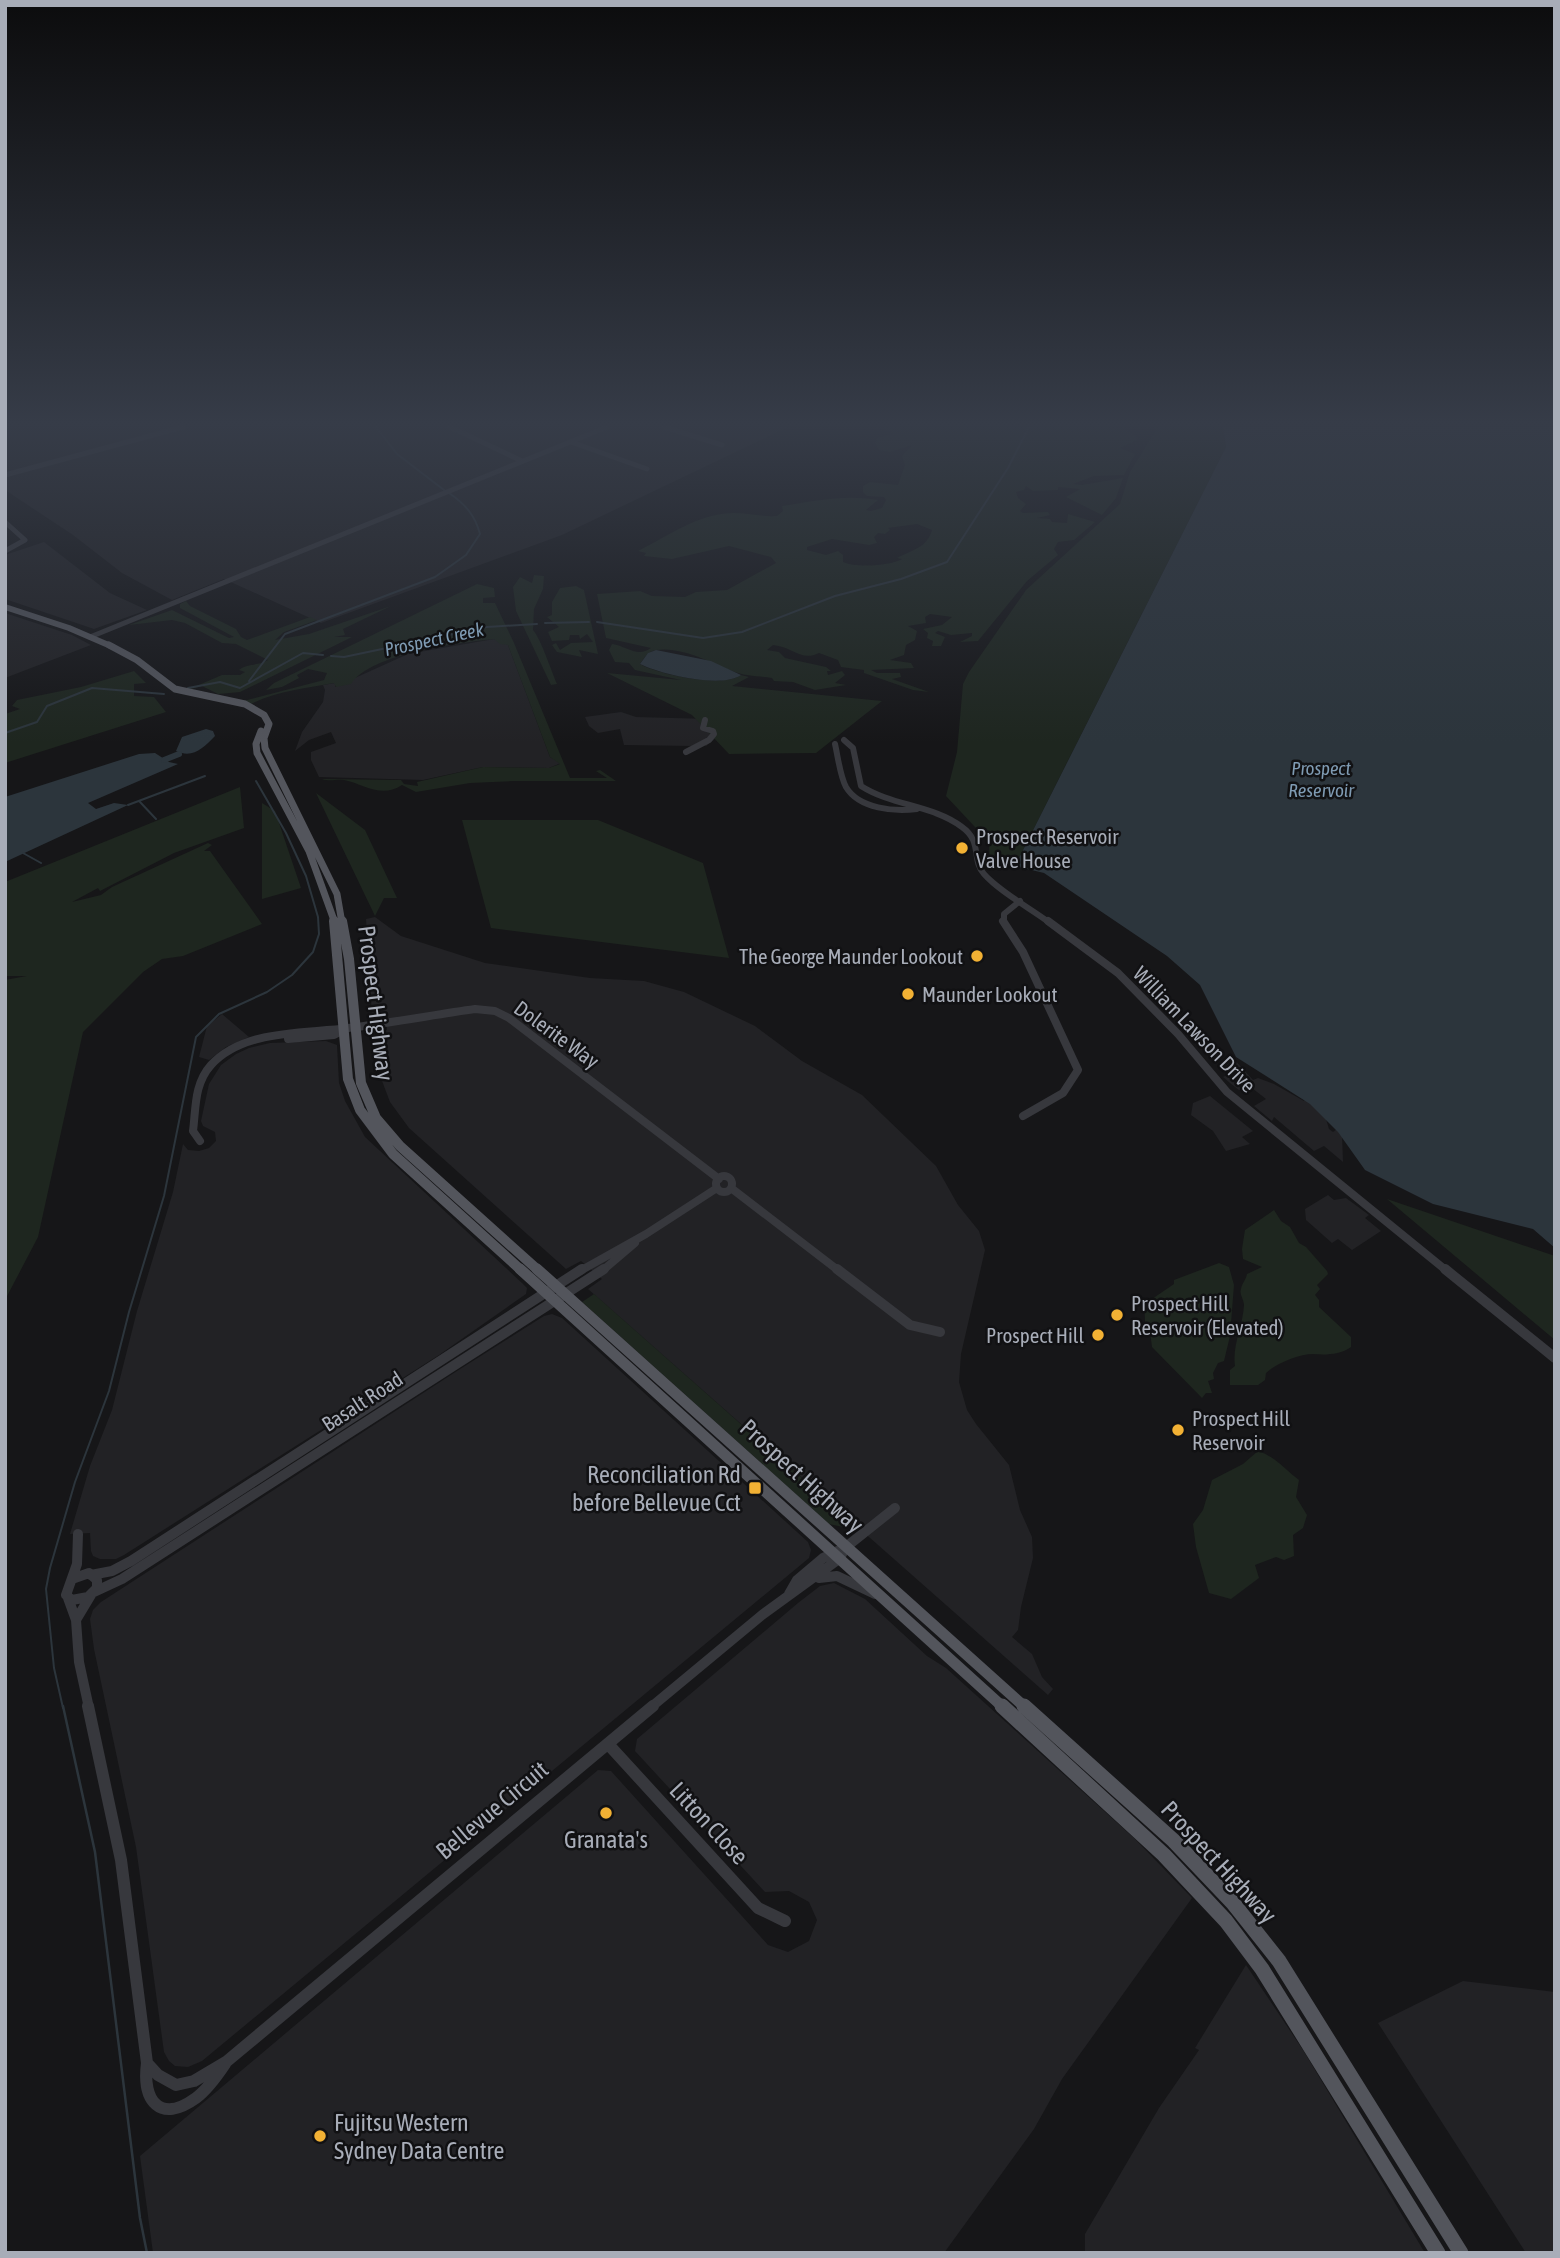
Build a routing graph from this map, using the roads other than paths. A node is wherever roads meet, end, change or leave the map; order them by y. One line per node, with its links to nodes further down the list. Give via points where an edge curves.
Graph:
1 (18, 532): 3 (street, via 24,537 22,544)
2 (348, 532): 5 (street)
3 (5, 551)
4 (5, 607): 5 (main road)
5 (90, 637): 12 (main road, Prospect Highway, via 183,694 247,709 260,718 257,753 328,894)
6 (705, 720): 9 (street, via 703,728 714,734)
7 (844, 740): 10 (street, William Lawson Drive, via 852,745 866,791)
8 (835, 744): 10 (street, William Lawson Drive, via 850,793 882,808)
9 (686, 752)
10 (918, 809): 11 (street, William Lawson Drive, via 967,831 976,842 984,874)
11 (1020, 901): 13 (street, via 1002,920 1023,952 1078,1070 1064,1093); 18 (street, William Lawson Drive, via 1139,992 1227,1092)
12 (350, 1028): 14 (street, Dolerite Way, via 334,1035 248,1042 221,1056 198,1089 193,1131); 15 (street, Dolerite Way, via 475,1009 495,1011); 16 (main road, Prospect Highway, via 349,1085 371,1130)
13 (1023, 1116)
14 (200, 1141)
15 (718, 1183): 16 (street, Basalt Road, via 607,1267); 17 (street, via 725,1190 731,1188 910,1325)
16 (555, 1293): 19 (street, Basalt Road); 22 (main road, Prospect Highway)
17 (940, 1332)
18 (1555, 1358)
19 (403, 1392): 24 (street, Basalt Road, via 131,1561 112,1571); 27 (street, Basalt Road, via 122,1579)
20 (895, 1508): 22 (street)
21 (78, 1534): 23 (street)
22 (839, 1553): 26 (street, Bellevue Circuit); 28 (street, Bellevue Circuit, via 797,1580); 30 (main road, Prospect Highway); 37 (main road, Prospect Highway, via 1174,1841 1233,1903 1279,1961)
23 (80, 1554): 24 (street); 25 (street)
24 (90, 1574): 25 (street); 27 (street, via 97,1584)
25 (72, 1579): 29 (street, via 65,1591)
26 (813, 1580): 28 (street, Bellevue Circuit); 30 (street, via 837,1576)
27 (93, 1593): 29 (street, via 77,1601); 31 (street)
28 (789, 1594): 32 (street, Bellevue Circuit)
29 (68, 1598): 31 (street, Bellevue Circuit)
30 (884, 1599): 36 (main road, Prospect Highway, via 1179,1868 1239,1936)
31 (76, 1620): 35 (street, Bellevue Circuit, via 79,1662 121,1860)
32 (608, 1744): 33 (street, Litton Close, via 758,1908); 34 (street, Bellevue Circuit)
33 (785, 1921)
34 (226, 2062): 35 (street, Bellevue Circuit, via 180,2086 164,2082); 35 (street, Bellevue Circuit, via 197,2097 172,2108 163,2108 146,2093)
35 (147, 2063)
36 (1438, 2253)
37 (1461, 2253)

